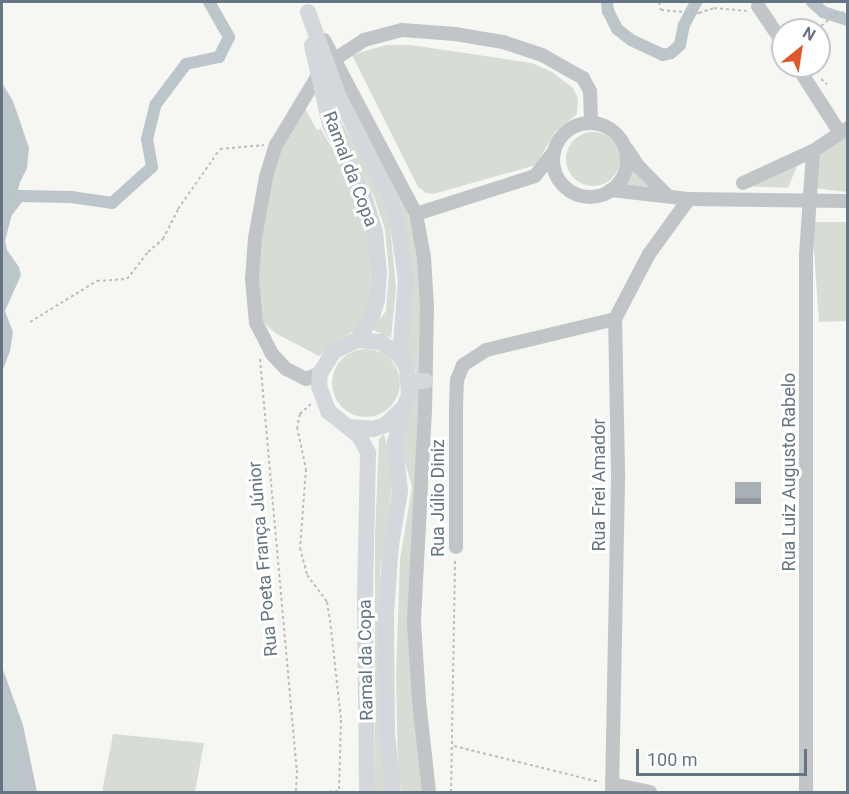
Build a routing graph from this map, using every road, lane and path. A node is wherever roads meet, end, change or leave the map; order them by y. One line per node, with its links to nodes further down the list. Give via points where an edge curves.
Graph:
1 (658, 2): 3 (path, via 661,10 683,12)
2 (307, 7): 8 (main road, Ramal da Copa); 28 (main road, Ramal da Copa, via 315,65 330,124 364,196 375,232 377,300 372,317)
3 (753, 9): 6 (street)
4 (848, 12): 5 (path, via 835,13)
5 (830, 18)
6 (771, 29)
7 (806, 78): 10 (street)
8 (345, 92): 25 (street); 29 (main road, Ramal da Copa, via 398,225 406,280)
9 (591, 123): 11 (street, via 590,91 583,78 542,55 503,42 402,30 364,40 338,57 317,77); 12 (street, via 609,128); 14 (street, via 565,132)
10 (844, 130): 13 (street)
11 (276, 145): 27 (path, via 220,149 178,209 163,239 128,279 97,281); 31 (street, via 255,238 252,279 256,323 272,354 286,369 306,379)
12 (624, 146): 18 (street, via 626,170); 19 (street)
13 (813, 151): 16 (street); 21 (street, Rua Luiz Augusto Rabelo)
14 (554, 152): 15 (street); 17 (street, via 553,165)
15 (535, 176): 17 (street); 25 (street)
16 (743, 183)
17 (565, 187): 18 (street, via 587,197)
18 (611, 190): 19 (street)
19 (666, 194): 20 (street)
20 (689, 199): 21 (street); 26 (street, Rua Frei Amador, via 649,254)
21 (808, 200): 22 (street); 47 (street, Rua Luiz Augusto Rabelo)
22 (825, 200): 23 (street); 24 (street)
23 (848, 201)
24 (848, 208)
25 (416, 214): 32 (street, via 427,306)
26 (615, 318): 36 (street, Rua Júlio Diniz, via 486,350 463,365 457,389); 38 (street, Rua Frei Amador, via 618,472)
27 (30, 322)
28 (357, 340): 29 (main road, via 381,342); 31 (main road, Ramal da Copa, via 334,351)
29 (400, 356): 32 (main road)
30 (260, 359): 39 (path, Rua Poeta França Júnior)
31 (320, 373): 33 (main road)
32 (418, 381): 34 (main road); 44 (street, via 414,623)
33 (321, 399): 35 (main road, Ramal da Copa, via 328,411); 41 (path, via 300,414 297,427 306,469 300,548 307,575 327,602 330,620 341,720)
34 (404, 407): 35 (main road, via 385,425 372,429); 43 (main road, Ramal da Copa, via 394,443 400,491 386,612 387,734)
35 (349, 427): 42 (main road, Ramal da Copa, via 366,444 369,462 365,598)
36 (456, 547): 37 (path, Rua Júlio Diniz)
37 (453, 746): 38 (path); 45 (path, Rua Júlio Diniz)
38 (612, 788): 46 (street)
39 (296, 792)
40 (323, 792): 41 (path)
41 (339, 792)
42 (367, 792)
43 (393, 792)
44 (429, 792)
45 (451, 792)
46 (650, 792)
47 (806, 792)

